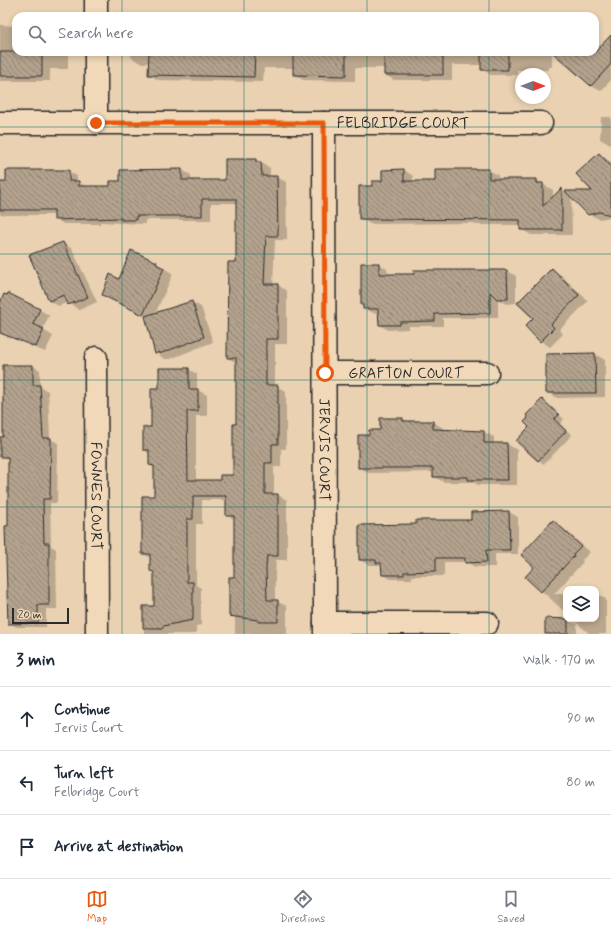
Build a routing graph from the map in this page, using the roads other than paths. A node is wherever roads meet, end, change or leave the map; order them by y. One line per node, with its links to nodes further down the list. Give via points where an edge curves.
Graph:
1 (96, 0): 2 (street)
2 (96, 12)
3 (96, 56): 5 (street)
4 (0, 123): 5 (street, FELBRIDGE COURT)
5 (96, 123): 6 (street, FELBRIDGE COURT)
6 (324, 123): 7 (street, FELBRIDGE COURT); 9 (street, JERVIS COURT)
7 (541, 123)
8 (96, 358): 13 (street, FOWNES COURT)
9 (325, 373): 10 (street, GRAFTON COURT); 12 (street, JERVIS COURT)
10 (487, 373)
11 (487, 622): 12 (street)
12 (325, 628)
13 (96, 634)

